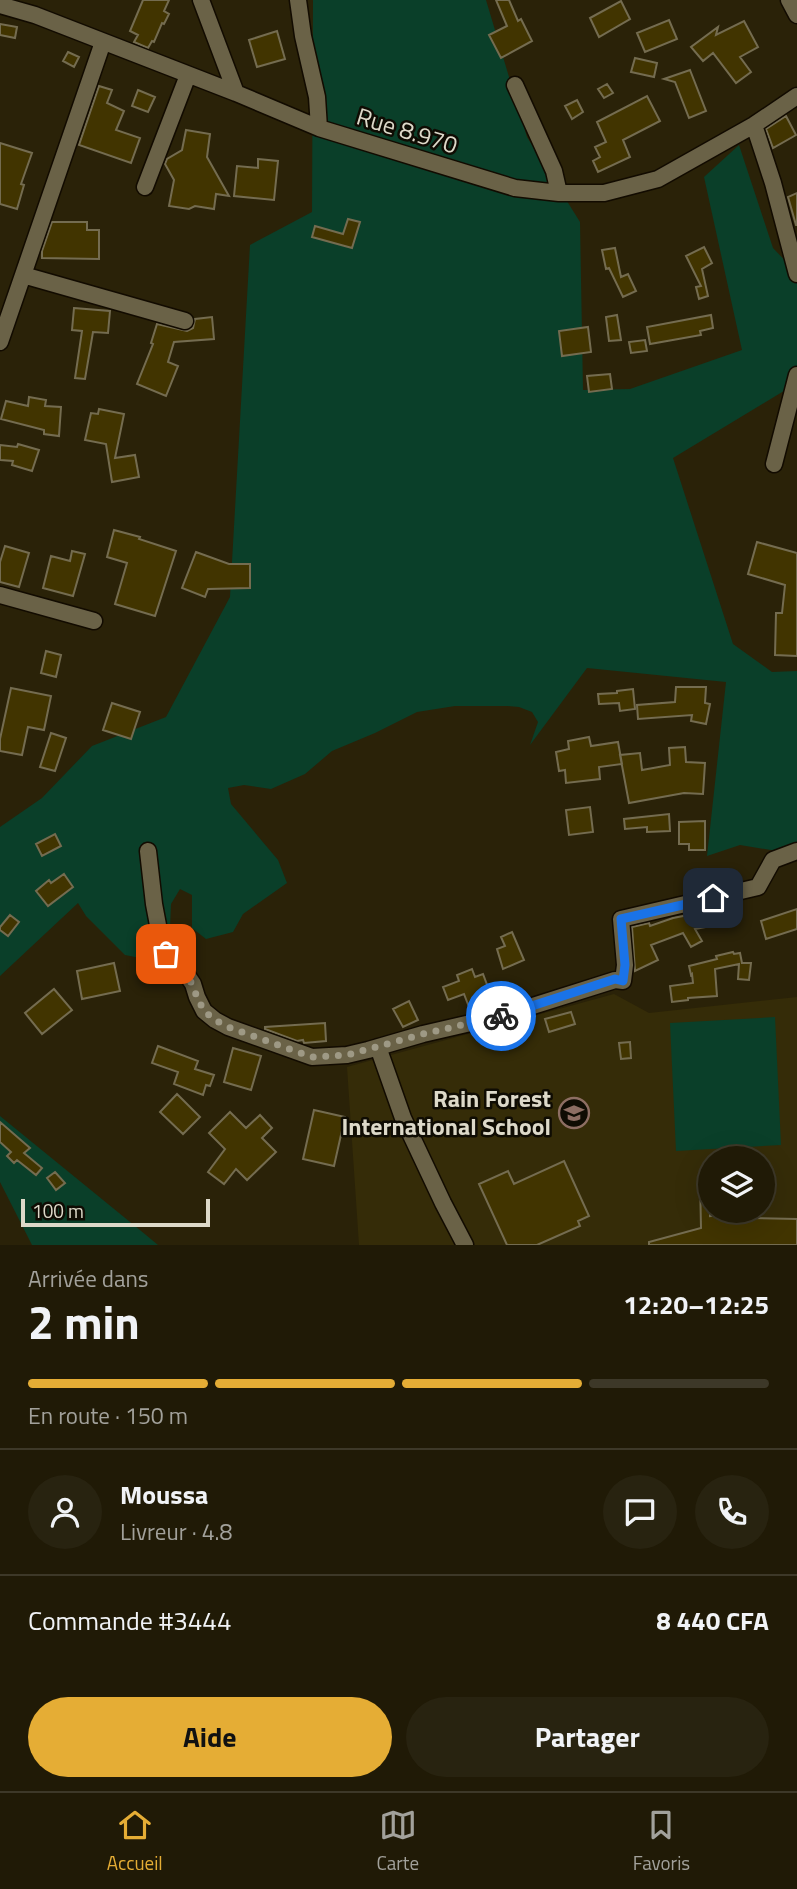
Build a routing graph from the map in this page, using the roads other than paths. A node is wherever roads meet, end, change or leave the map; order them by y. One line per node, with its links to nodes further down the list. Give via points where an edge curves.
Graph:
1 (201, 0): 9 (street)
2 (298, 0): 12 (street)
3 (789, 0): 5 (street)
4 (0, 5): 6 (street, Rue 8.970)
5 (797, 15)
6 (103, 42): 7 (street, Rue 8.970); 16 (street)
7 (188, 75): 9 (street, Rue 8.970); 13 (street)
8 (515, 85): 14 (street)
9 (236, 93): 12 (street, Rue 8.970)
10 (797, 96): 11 (street, Rue 8.970)
11 (754, 125): 14 (street, Rue 8.970, via 658,179 604,193); 15 (street)
12 (319, 128): 14 (street, Rue 8.970, via 515,188)
13 (145, 187)
14 (559, 192)
15 (797, 274)
16 (23, 275): 17 (street); 18 (street)
17 (185, 321)
18 (0, 342)
19 (797, 375): 20 (street)
20 (774, 464)
21 (0, 595): 22 (street)
22 (94, 621)
23 (148, 851): 25 (street, via 161,941 166,954 185,972 204,1011 228,1027 312,1057)
24 (797, 851): 25 (street, via 773,860 758,887 621,919 623,981 615,979 501,1016)
25 (378, 1047): 26 (street, via 403,1118)
26 (465, 1245)

